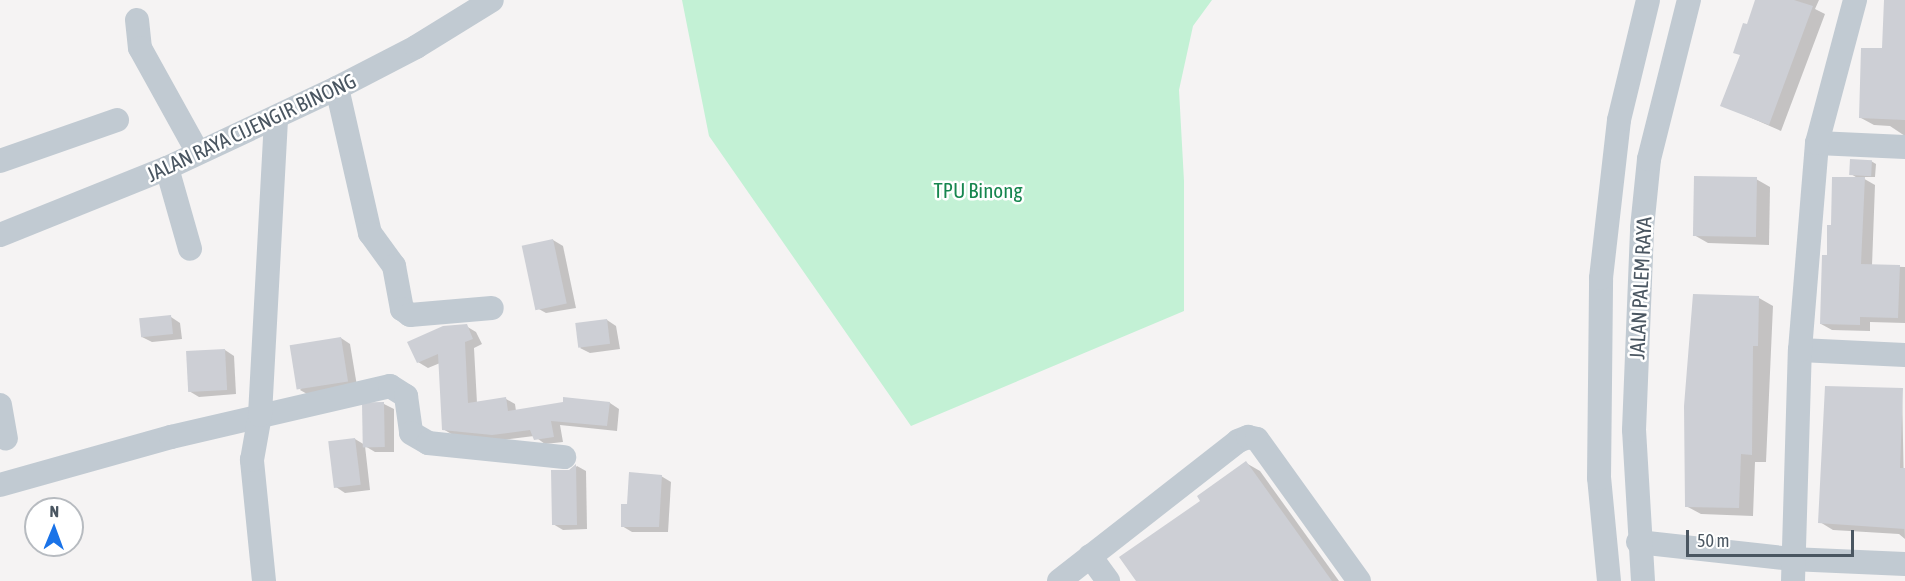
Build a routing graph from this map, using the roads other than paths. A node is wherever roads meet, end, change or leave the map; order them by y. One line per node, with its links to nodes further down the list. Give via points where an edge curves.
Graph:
1 (492, 0): 6 (street, JALAN RAYA CIJENGIR BINONG, via 416,47)
2 (1648, 0): 32 (street, JALAN PALEM RAYA, via 1619,120 1601,278 1599,478)
3 (1689, 0): 24 (street, JALAN PALEM RAYA, via 1649,159 1643,216 1634,430)
4 (1854, 0): 9 (street)
5 (137, 20): 11 (street, via 140,48)
6 (338, 88): 7 (street, JALAN RAYA CIJENGIR BINONG); 16 (street, via 370,233 394,266 402,309 410,315)
7 (276, 117): 11 (street, JALAN RAYA CIJENGIR BINONG); 20 (street)
8 (117, 120): 12 (street)
9 (1817, 143): 10 (street); 17 (street)
10 (1905, 147)
11 (197, 151): 13 (street, JALAN RAYA CIJENGIR BINONG)
12 (0, 161)
13 (166, 168): 14 (street, JALAN RAYA CIJENGIR BINONG); 15 (street)
14 (0, 235)
15 (190, 249)
16 (492, 308)
17 (1800, 350): 18 (street); 27 (street)
18 (1905, 355)
19 (0, 405): 21 (street)
20 (260, 416): 22 (street, via 390,386 406,396 411,433 428,443); 23 (street, via 78,460); 29 (street, via 252,460)
21 (6, 438)
22 (564, 457)
23 (0, 484)
24 (1638, 542): 27 (street); 33 (street, JALAN PALEM RAYA)
25 (1090, 556): 28 (street); 30 (street); 31 (street, via 1248,437 1257,439)
26 (1905, 564): 27 (street)
27 (1792, 570)
28 (1069, 578)
29 (264, 581)
30 (1108, 581)
31 (1359, 581)
32 (1609, 581)
33 (1643, 581)

